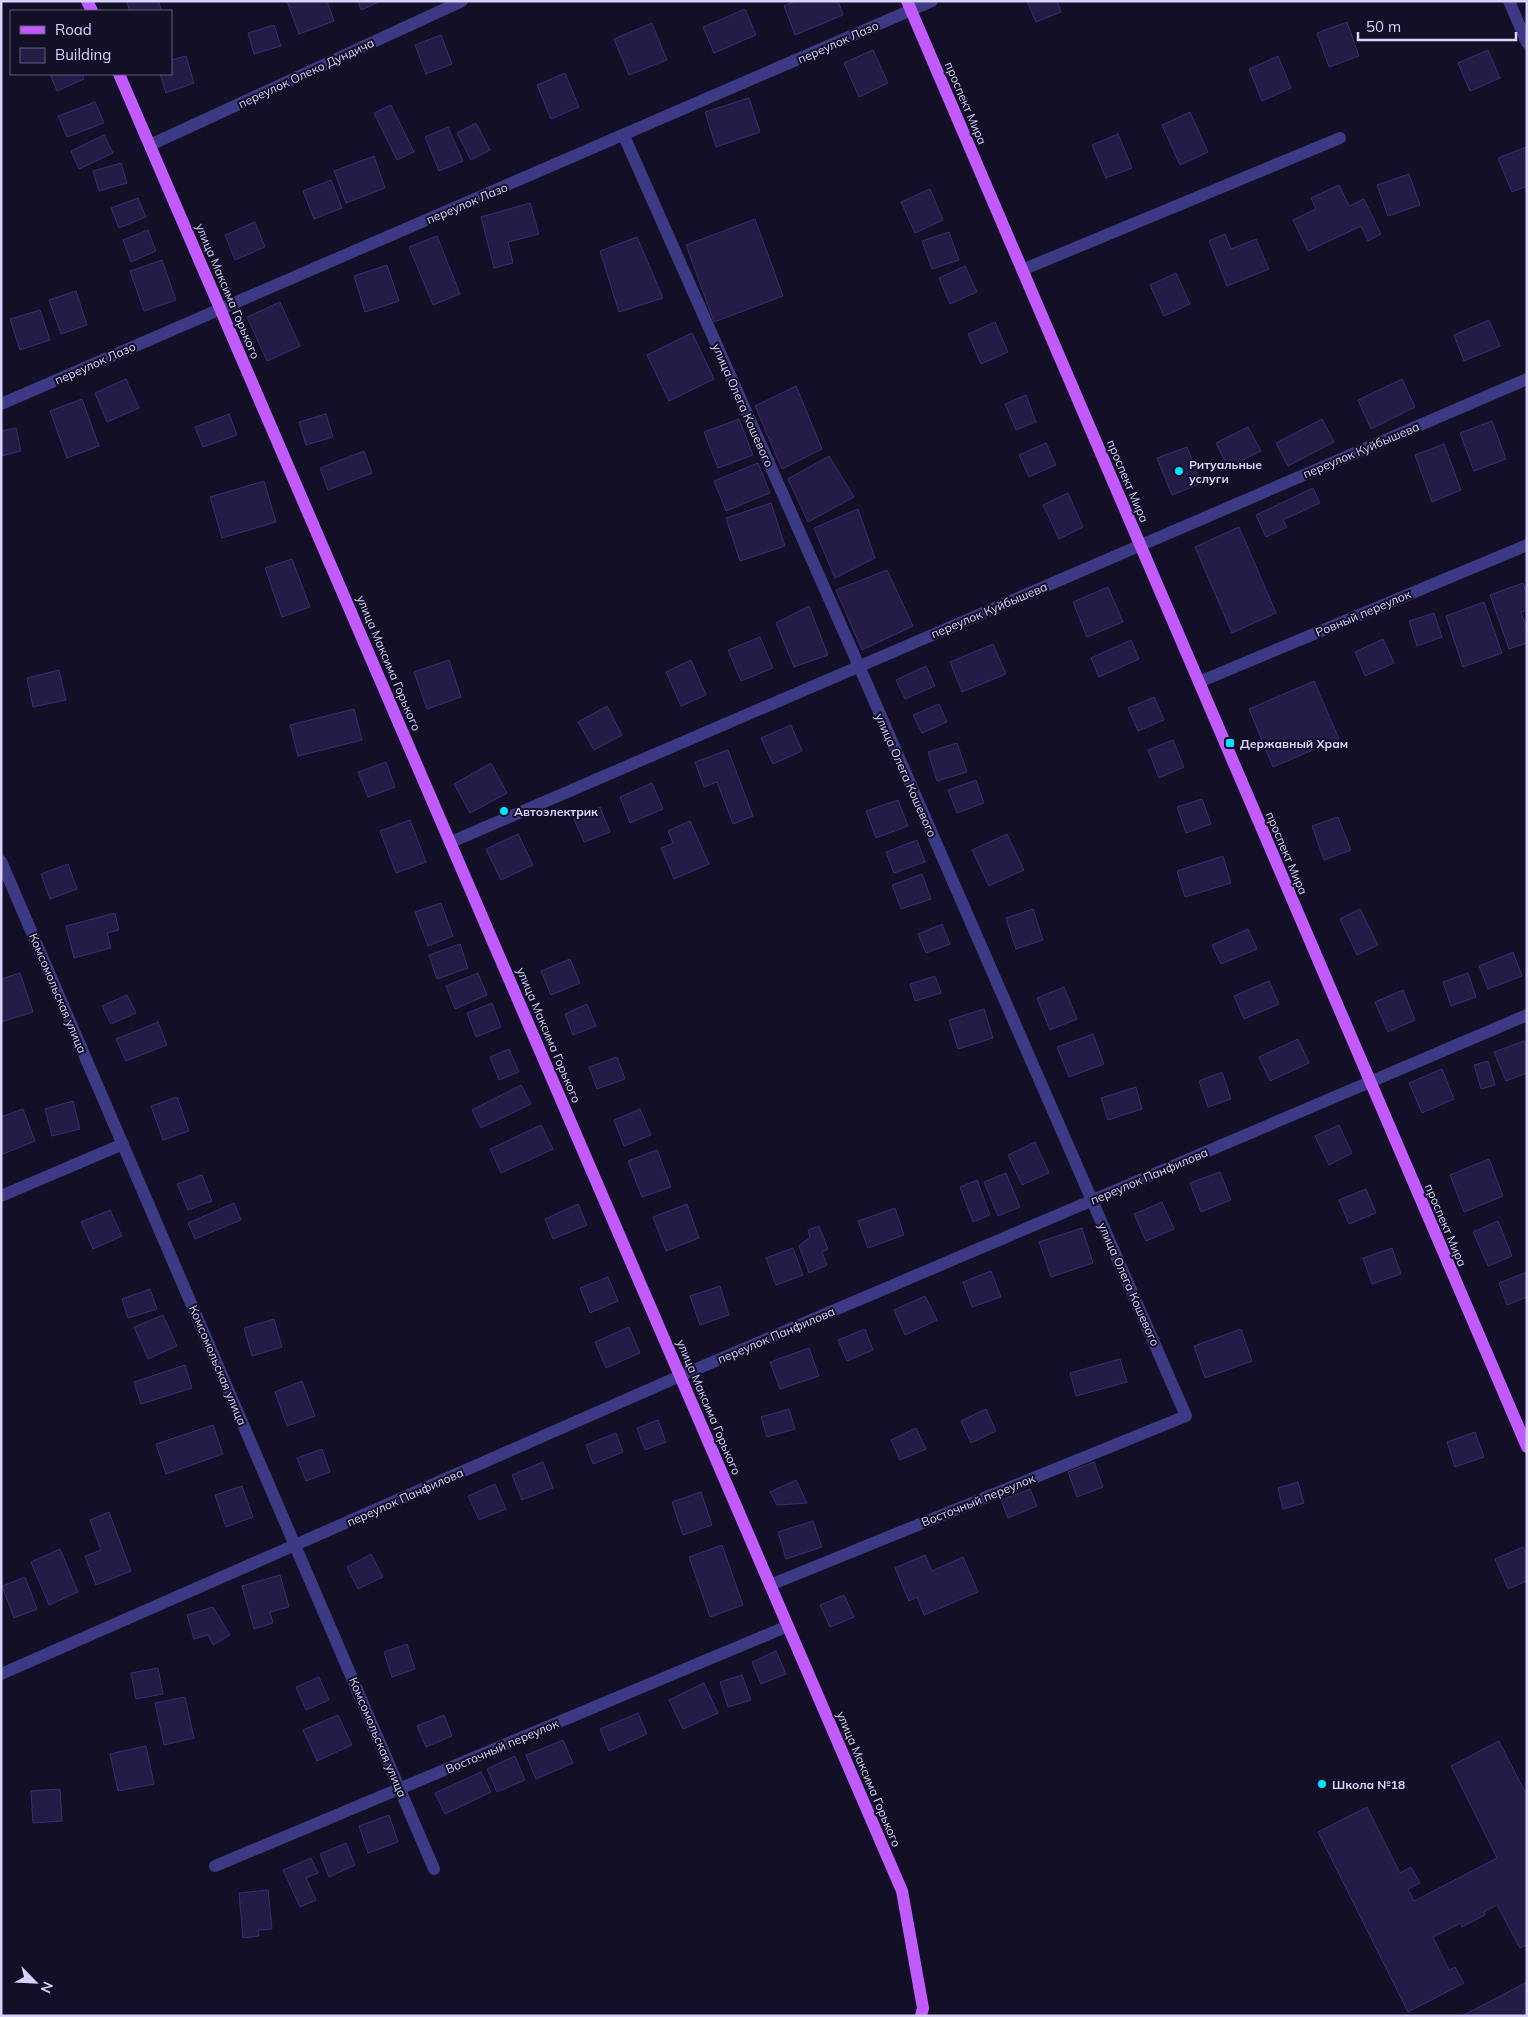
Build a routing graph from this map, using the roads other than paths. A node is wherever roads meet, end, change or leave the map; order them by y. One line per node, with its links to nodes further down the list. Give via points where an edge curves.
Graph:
1 (462, 1): 9 (street, переулок Олеко Дундича)
2 (932, 1): 4 (street, переулок Лазо)
3 (1509, 1): 5 (street)
4 (909, 6): 7 (street, переулок Лазо); 10 (main road, проспект Мира)
5 (1527, 42)
6 (119, 75): 9 (main road, улица Максима Горького)
7 (624, 136): 11 (street, переулок Лазо); 16 (street, улица Олега Кошевого)
8 (1340, 138): 10 (street)
9 (150, 144): 11 (main road, улица Максима Горького)
10 (1022, 270): 14 (main road, проспект Мира)
11 (221, 308): 13 (street, переулок Лазо); 18 (main road, улица Максима Горького)
12 (1527, 378): 14 (street, переулок Куйбышева)
13 (1, 404)
14 (1140, 544): 16 (street, переулок Куйбышева); 17 (main road, проспект Мира)
15 (1527, 545): 17 (street, Ровный переулок)
16 (858, 666): 18 (street, переулок Куйбышева); 24 (street, улица Олега Кошевого)
17 (1199, 682): 21 (main road, проспект Мира)
18 (451, 842): 25 (main road, улица Максима Горького)
19 (1, 861): 22 (street, Комсомольская улица)
20 (1527, 1015): 21 (street, переулок Панфилова)
21 (1370, 1081): 24 (street, переулок Панфилова); 27 (main road, проспект Мира)
22 (123, 1144): 23 (street); 28 (street, Комсомольская улица)
23 (1, 1196)
24 (1092, 1200): 25 (street, переулок Панфилова); 26 (street, улица Олега Кошевого)
25 (680, 1376): 28 (street, переулок Панфилова); 29 (main road, улица Максима Горького)
26 (1186, 1416): 29 (street, Восточный переулок)
27 (1527, 1446)
28 (295, 1545): 31 (street, переулок Панфилова); 32 (street, Комсомольская улица)
29 (770, 1585): 30 (main road, улица Максима Горького)
30 (788, 1626): 32 (street, Восточный переулок); 35 (main road, улица Максима Горького, via 902,1891 923,2008)
31 (1, 1674)
32 (400, 1789): 33 (street, Восточный переулок); 34 (street, Комсомольская улица)
33 (215, 1866)
34 (434, 1868)
35 (921, 2016)

